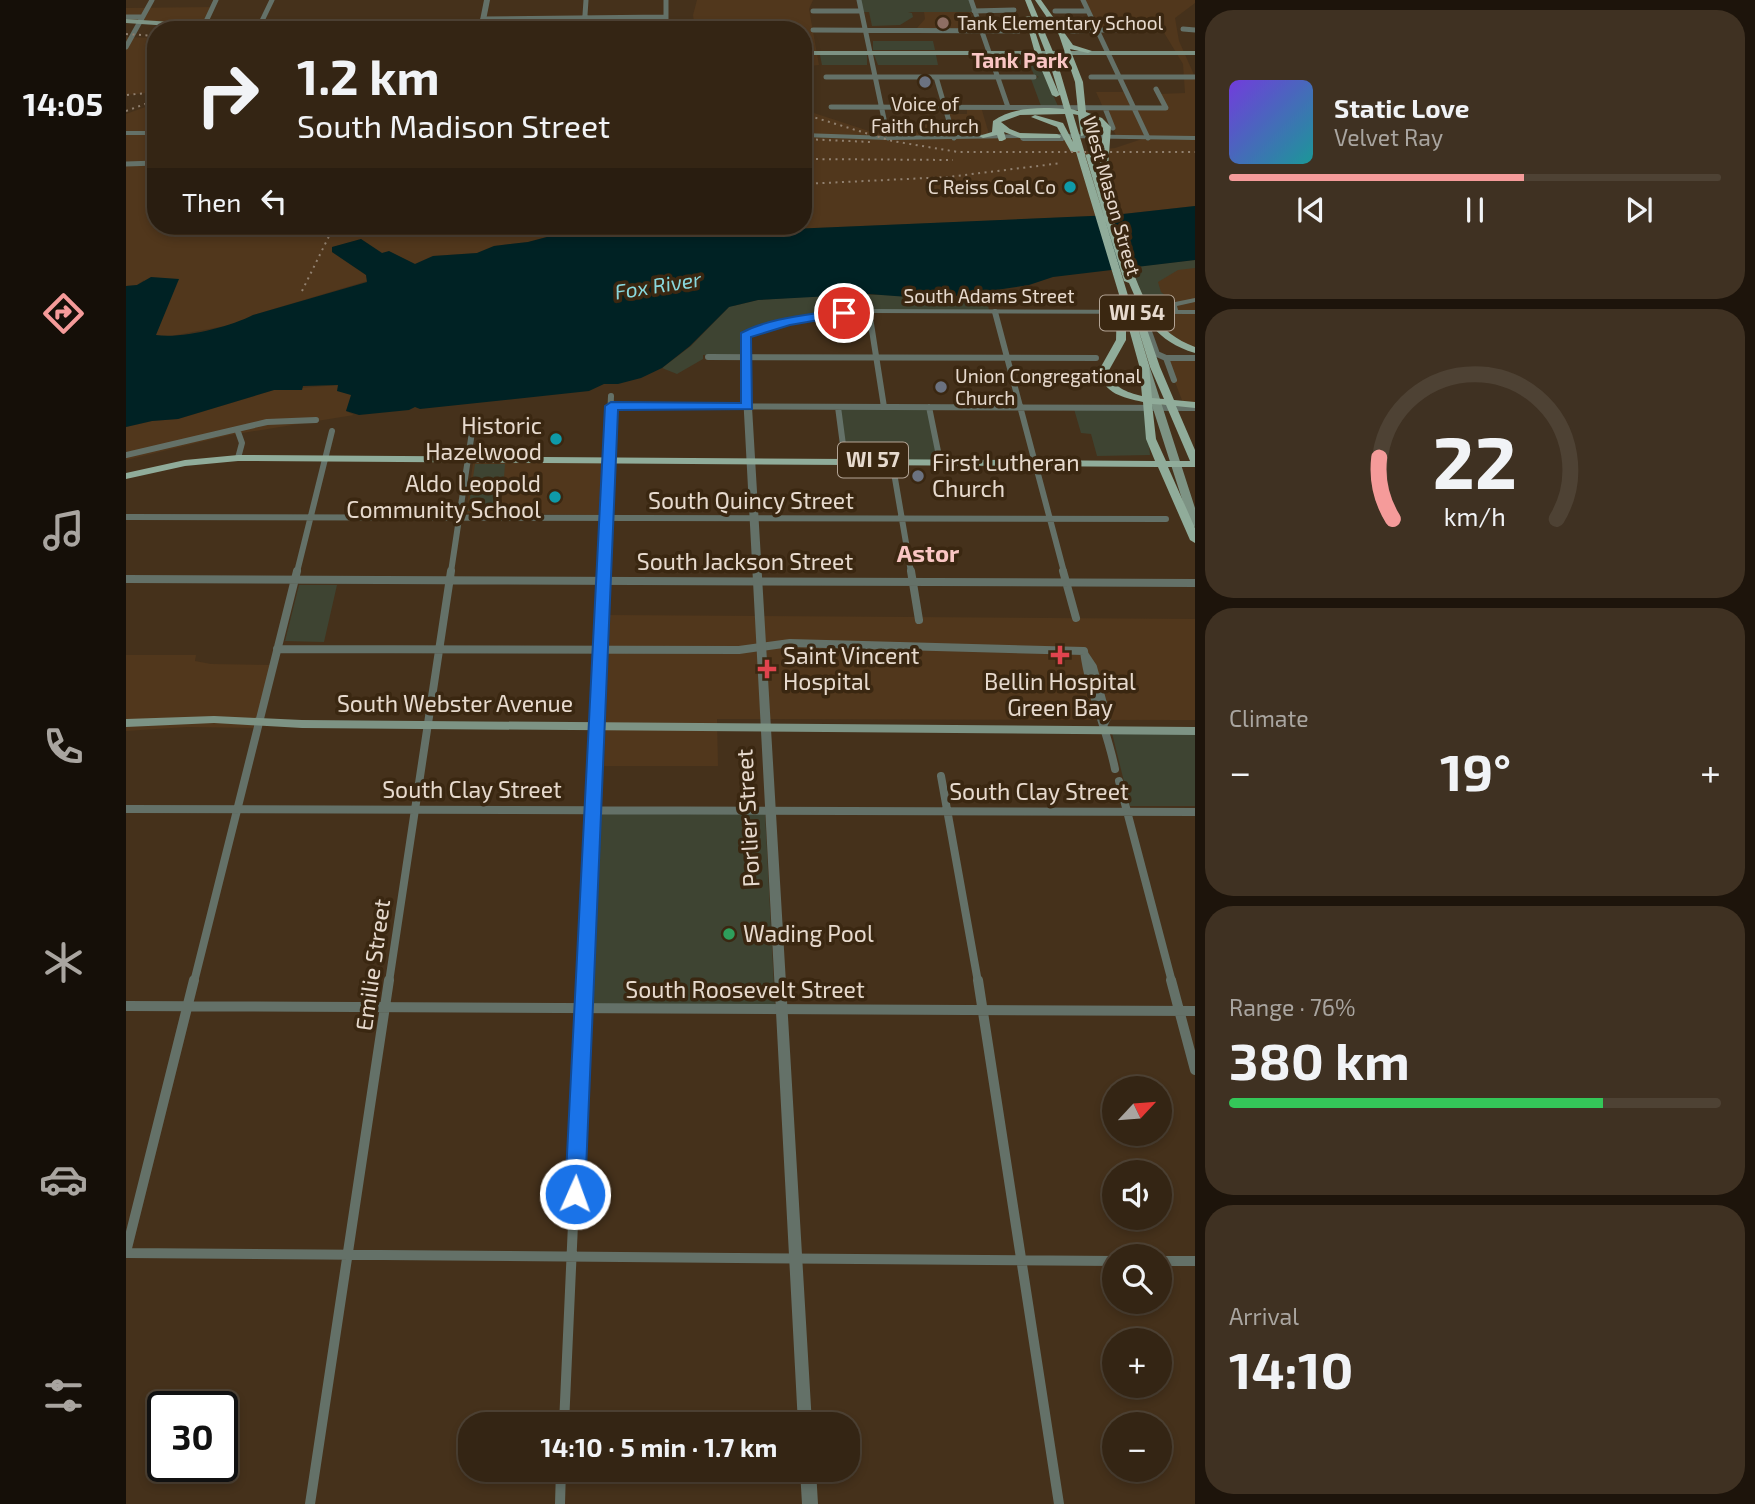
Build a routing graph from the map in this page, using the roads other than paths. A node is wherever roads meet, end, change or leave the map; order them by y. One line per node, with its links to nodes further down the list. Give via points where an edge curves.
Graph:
1 (152, 0): 27 (street)
2 (216, 0): 22 (street)
3 (272, 0): 23 (street)
4 (487, 0): 21 (street)
5 (586, 0): 20 (street)
6 (666, 0): 19 (street)
7 (859, 0): 13 (street)
8 (971, 0): 17 (street)
9 (1022, 0): 45 (main road)
10 (1028, 0): 40 (main road, West Mason Street / WI 54)
11 (1036, 0): 39 (main road); 40 (main road, West Mason Street / WI 54)
12 (1083, 0): 15 (street)
13 (861, 10): 16 (street); 33 (street)
14 (1014, 10): 17 (street)
15 (1088, 10): 18 (street); 34 (street)
16 (813, 11)
17 (974, 11): 36 (street)
18 (1055, 11)
19 (666, 17): 20 (street); 25 (street)
20 (585, 18): 21 (street); 24 (street)
21 (483, 19)
22 (206, 21)
23 (264, 21)
24 (585, 21)
25 (666, 21)
26 (126, 22): 27 (main road)
27 (140, 22): 28 (main road); 29 (main road); 41 (street)
28 (147, 23)
29 (147, 23)
30 (1138, 29): 34 (street)
31 (1183, 29): 35 (street)
32 (813, 30): 33 (street)
33 (866, 30): 36 (street); 52 (street)
34 (1097, 30): 38 (street); 47 (street)
35 (1195, 30)
36 (981, 31): 37 (street); 44 (street)
37 (1019, 31)
38 (1071, 31)
39 (1062, 36): 42 (main road, via 1071,47); 46 (main road)
40 (1049, 43): 71 (main road, West Mason Street / WI 54)
41 (126, 47)
42 (1088, 51): 46 (main road); 47 (main road)
43 (812, 53): 44 (main road)
44 (989, 53): 45 (main road); 49 (main road); 54 (street)
45 (1038, 53): 46 (main road); 49 (main road); 50 (main road)
46 (1070, 53): 47 (main road); 71 (main road, via 1079,82)
47 (1108, 53): 48 (main road); 56 (street)
48 (1195, 53)
49 (1009, 54): 50 (main road, via 1034,58)
50 (1043, 65): 71 (main road)
51 (826, 77): 52 (street)
52 (876, 77): 53 (street); 61 (street)
53 (936, 77): 54 (street); 62 (street)
54 (998, 77): 58 (street); 63 (street)
55 (1091, 77): 56 (street)
56 (1119, 77): 57 (street); 65 (street)
57 (1195, 77)
58 (1034, 78)
59 (1156, 89): 65 (street, via 1166,108)
60 (831, 107): 61 (street)
61 (881, 107): 62 (street); 76 (street)
62 (945, 107): 63 (street); 74 (street)
63 (1008, 107): 64 (street)
64 (1105, 108): 65 (street); 67 (street)
65 (1133, 108): 77 (street)
66 (999, 125): 72 (main road, via 996,134); 73 (main road, via 1013,134); 75 (main road); 81 (main road, via 1010,119 1051,120 1062,127); 82 (main road, via 1003,117 1027,112 1068,112 1096,119 1108,131)
67 (1113, 128)
68 (126, 133): 69 (street)
69 (147, 133)
70 (812, 135): 76 (street)
71 (1080, 135): 81 (main road, West Mason Street / WI 54); 82 (main road, West Mason Street / WI 54)
72 (984, 136): 74 (street); 75 (street)
73 (1057, 136): 75 (street); 77 (street)
74 (954, 137): 75 (street); 76 (street)
75 (1004, 137): 77 (street)
76 (888, 138)
77 (1145, 138): 78 (street)
78 (1195, 138)
79 (147, 163): 80 (street)
80 (126, 164)
81 (1085, 170): 84 (main road, West Mason Street / WI 54)
82 (1101, 192): 83 (main road, West Mason Street / WI 54)
83 (1122, 258): 92 (main road, via 1151,323 1171,341); 100 (main road, West Mason Street / WI 54)
84 (1122, 293): 100 (main road, West Mason Street / WI 54); 101 (main road, via 1121,340)
85 (1195, 300): 89 (street, via 1175,304)
86 (869, 312): 87 (street, South Adams Street); 91 (street, South Adams Street, via 806,318); 95 (street)
87 (995, 312): 88 (street, South Adams Street); 96 (street)
88 (1142, 312): 89 (street, South Adams Street); 98 (street, via 1156,353)
89 (1174, 312): 90 (street, South Adams Street)
90 (1195, 312)
91 (745, 335): 94 (street, Porlier Street)
92 (1195, 350)
93 (708, 357): 94 (street)
94 (745, 357): 95 (street); 104 (street, Porlier Street)
95 (876, 358): 96 (street); 106 (street)
96 (1007, 358): 97 (street); 108 (street)
97 (1096, 358)
98 (1166, 358): 99 (street); 102 (street)
99 (1195, 358)
100 (1149, 366): 124 (main road, WI 54, via 1149,425); 125 (main road, West Mason Street); 125 (main road, WI 54)
101 (1103, 378): 103 (main road, via 1110,387 1131,397)
102 (1174, 380)
103 (1195, 406): 108 (street)
104 (748, 407): 105 (street); 117 (street, via 611,401); 118 (street, Porlier Street)
105 (838, 407): 106 (street); 119 (street)
106 (884, 407): 107 (street)
107 (929, 407): 108 (street); 122 (street)
108 (1020, 407): 120 (street)
109 (316, 420): 110 (street)
110 (237, 429): 113 (street); 114 (street, via 242,443)
111 (332, 431): 115 (street)
112 (472, 432): 116 (street, Emilie Street)
113 (126, 455)
114 (238, 458): 115 (main road, WI 57); 126 (main road, WI 57)
115 (326, 458): 116 (main road, WI 57); 129 (street)
116 (468, 459): 117 (main road, WI 57); 130 (street, Emilie Street)
117 (609, 459): 118 (main road, WI 57); 131 (street)
118 (751, 460): 119 (main road, WI 57); 132 (street, Porlier Street)
119 (845, 460): 121 (main road, WI 57)
120 (1034, 460): 123 (main road, WI 57); 124 (main road, WI 57); 134 (street)
121 (892, 461): 122 (main road, WI 57); 133 (street)
122 (940, 461): 123 (main road, WI 57)
123 (994, 461)
124 (1161, 461): 125 (main road); 137 (main road)
125 (1191, 467): 127 (main road, West Mason Street); 136 (main road, West Mason Street)
126 (126, 475)
127 (1195, 497)
128 (126, 517): 129 (street, South Quincy Street)
129 (311, 517): 130 (street, South Quincy Street); 139 (street)
130 (459, 517): 131 (street, South Quincy Street); 140 (street, Emilie Street)
131 (606, 518): 132 (street, South Quincy Street); 141 (street)
132 (754, 518): 133 (street, South Quincy Street); 142 (street, Porlier Street)
133 (902, 519): 134 (street, South Quincy Street); 143 (street)
134 (1049, 519): 135 (street, South Quincy Street); 144 (street)
135 (1166, 519)
136 (1195, 524)
137 (1195, 540)
138 (126, 579): 139 (street, South Jackson Street)
139 (295, 579): 140 (street, South Jackson Street); 149 (street)
140 (449, 580): 141 (street, South Jackson Street); 150 (street, Emilie Street)
141 (604, 581): 142 (street, South Jackson Street); 151 (street)
142 (758, 582): 143 (street, South Jackson Street); 148 (street, Porlier Street)
143 (912, 582): 144 (street, South Jackson Street); 147 (street)
144 (1066, 583): 145 (street, South Jackson Street); 146 (street)
145 (1195, 583)
146 (1076, 618)
147 (919, 620)
148 (761, 647): 151 (street); 156 (street, Porlier Street); 158 (street, via 906,644 925,649 1085,653)
149 (278, 649): 150 (street); 153 (street)
150 (439, 649): 151 (street); 155 (street, Emilie Street)
151 (600, 650): 157 (street)
152 (126, 723): 153 (main road, South Webster Avenue, via 190,719)
153 (260, 724): 155 (main road, South Webster Avenue); 159 (main road, South Webster Avenue); 164 (street)
154 (1195, 724): 158 (main road, South Webster Avenue)
155 (428, 725): 157 (main road, South Webster Avenue); 165 (street, Emilie Street)
156 (766, 725): 157 (main road, South Webster Avenue); 158 (main road, South Webster Avenue); 168 (street, Porlier Street)
157 (597, 726): 167 (street)
158 (1105, 727): 160 (main road, South Webster Avenue); 161 (street)
159 (126, 731)
160 (1195, 732)
161 (1115, 769)
162 (941, 776): 169 (street)
163 (1119, 782): 170 (street)
164 (238, 808): 165 (street, South Clay Street); 166 (street, South Clay Street); 173 (street)
165 (415, 809): 167 (street, South Clay Street); 174 (street, Emilie Street)
166 (126, 810)
167 (593, 810): 168 (street, South Clay Street); 175 (street)
168 (771, 810): 169 (street, South Clay Street); 176 (street, Porlier Street)
169 (949, 810): 170 (street, South Clay Street); 177 (street)
170 (1127, 812): 171 (street, South Clay Street); 178 (street)
171 (1195, 812)
172 (126, 1006): 173 (street, South Roosevelt Street)
173 (188, 1006): 174 (street, South Roosevelt Street); 181 (street)
174 (386, 1007): 175 (street, South Roosevelt Street); 182 (street, Emilie Street)
175 (583, 1008): 176 (street, South Roosevelt Street); 183 (street)
176 (782, 1009): 177 (street, South Roosevelt Street); 184 (street, Porlier Street)
177 (982, 1010): 178 (street, South Roosevelt Street); 185 (street)
178 (1179, 1011): 179 (street, South Roosevelt Street); 180 (street)
179 (1195, 1011)
180 (1195, 1070)
181 (126, 1253): 182 (street)
182 (347, 1256): 183 (street); 193 (street, Emilie Street)
183 (572, 1258): 184 (street); 189 (street)
184 (796, 1259): 185 (street); 190 (street, Porlier Street)
185 (1021, 1260): 186 (street); 196 (street)
186 (1102, 1261)
187 (1172, 1261): 188 (street)
188 (1195, 1261)
189 (565, 1412)
190 (804, 1412)
191 (561, 1482): 194 (street)
192 (809, 1482): 195 (street)
193 (310, 1504)
194 (560, 1504)
195 (810, 1504)
196 (1059, 1504)

